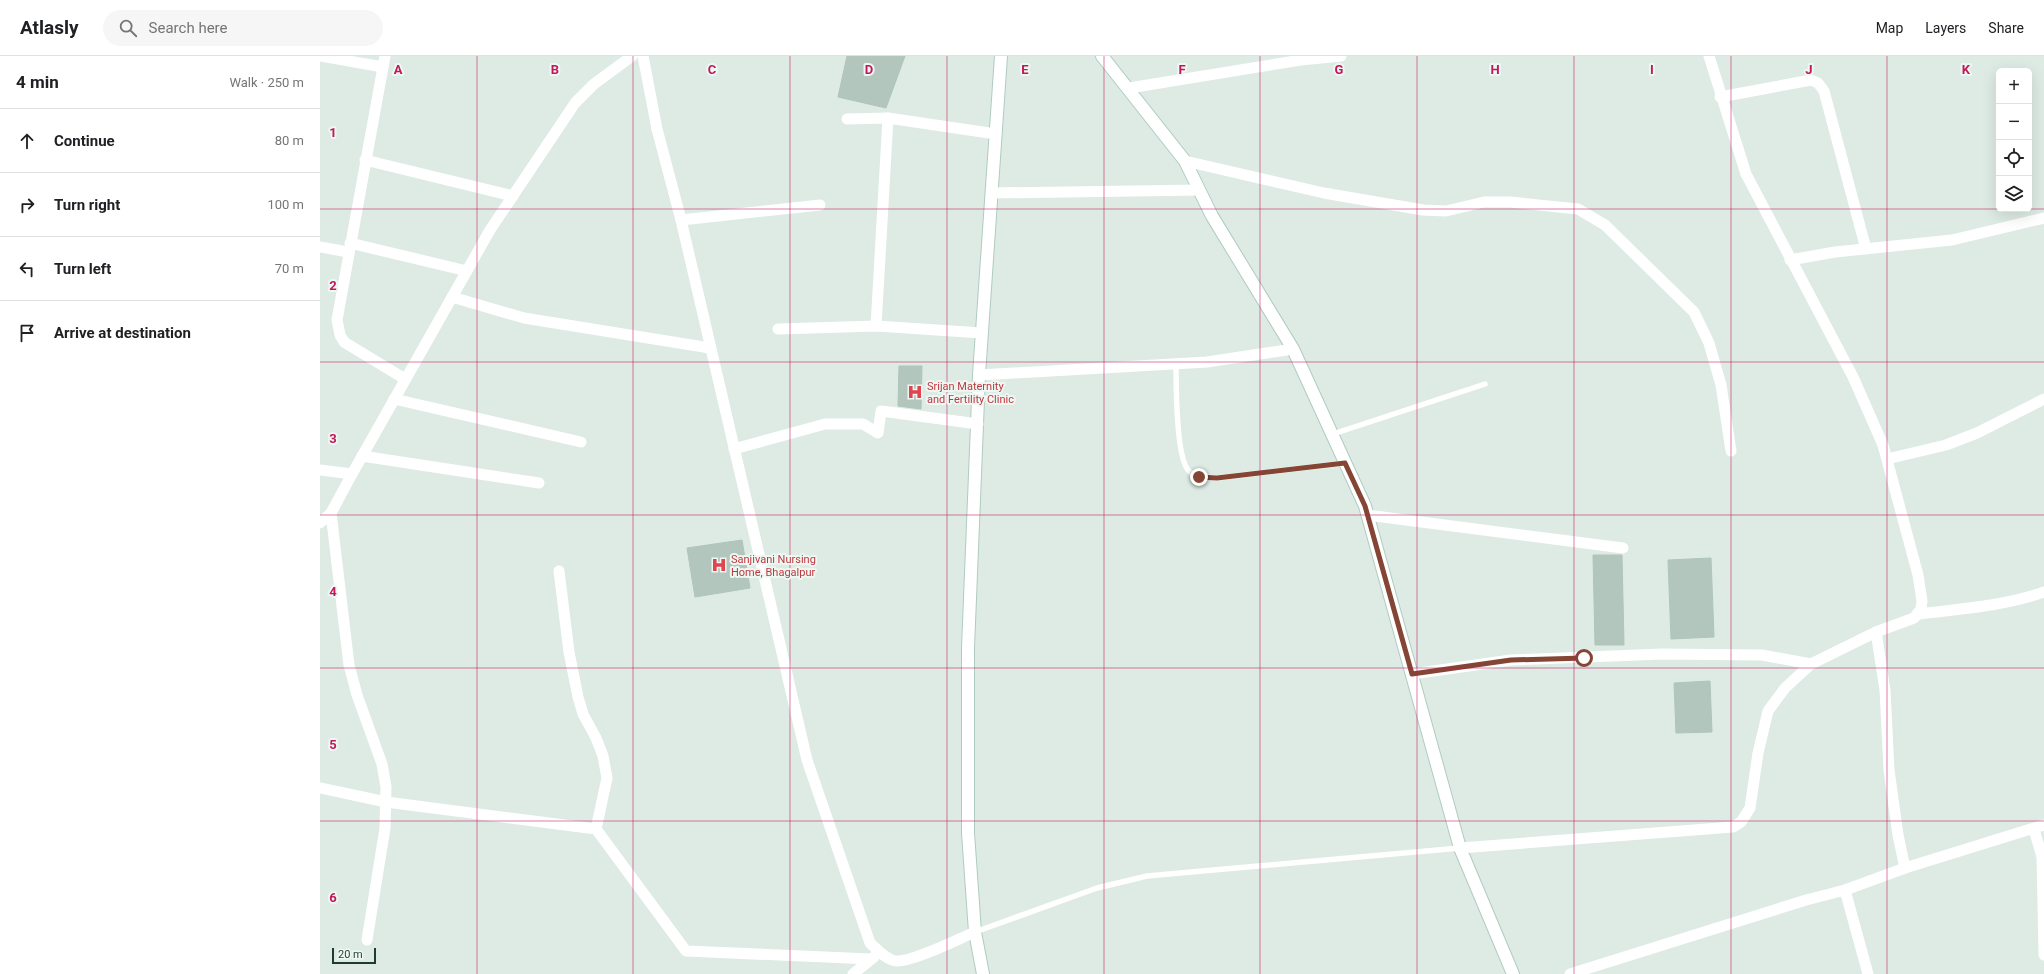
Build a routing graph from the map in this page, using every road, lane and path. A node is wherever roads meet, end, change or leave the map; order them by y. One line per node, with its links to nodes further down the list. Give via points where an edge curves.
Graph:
1 (320, 56): 8 (street)
2 (632, 56): 18 (street, via 594,84 575,103)
3 (643, 56): 21 (street, via 657,129)
4 (1001, 56): 13 (street)
5 (1102, 56): 9 (street)
6 (1341, 56): 9 (street, via 1300,60)
7 (1709, 56): 10 (street)
8 (384, 61): 14 (street)
9 (1129, 88): 15 (street)
10 (1720, 97): 24 (street, via 1811,80 1818,83 1824,91); 25 (street, via 1746,174)
11 (888, 118): 12 (street); 13 (street); 28 (street)
12 (847, 119)
13 (996, 134): 17 (street)
14 (365, 160): 18 (street); 23 (street)
15 (1185, 161): 16 (street); 43 (street, via 1324,193 1423,210 1446,211 1484,202 1510,202 1578,208 1590,214 1605,225 1694,312 1709,343 1721,385)
16 (1199, 190): 17 (street); 32 (street, via 1212,216)
17 (992, 193): 30 (street)
18 (513, 196): 26 (street)
19 (820, 205): 21 (street)
20 (2044, 218): 24 (street, via 1952,240)
21 (681, 220): 31 (street)
22 (320, 247): 23 (street)
23 (349, 248): 26 (street); 35 (street, via 337,320 340,335 344,342 354,349)
24 (1866, 250): 25 (street)
25 (1790, 260): 45 (street, via 1853,377 1875,426)
26 (467, 271): 27 (street)
27 (452, 297): 31 (street, via 517,317); 35 (street)
28 (876, 326): 29 (street); 30 (street)
29 (778, 329)
30 (982, 333): 34 (street)
31 (710, 348): 42 (street)
32 (1293, 349): 33 (street, via 1208,362); 40 (street)
33 (1176, 364): 34 (street); 46 (lane, via 1182,454 1188,470 1199,477 1217,478)
34 (979, 375): 39 (street)
35 (405, 379): 37 (street)
36 (1485, 384): 40 (lane)
37 (394, 399): 41 (street); 44 (street)
38 (2044, 399): 45 (street, via 1977,433 1946,445)
39 (978, 424): 42 (street, via 881,411 878,433 864,424 825,424); 67 (street, via 968,664 968,833)
40 (1332, 434): 46 (street)
41 (580, 442)
42 (734, 449): 69 (street, via 807,760 870,943)
43 (1731, 451)
44 (362, 456): 48 (street); 49 (street)
45 (1886, 459): 56 (street, via 1918,575 1922,601)
46 (1345, 463): 51 (street)
47 (320, 470): 48 (street)
48 (352, 474): 50 (street)
49 (539, 483)
50 (331, 513): 52 (street); 61 (street, via 349,665 382,764)
51 (1367, 515): 53 (street); 59 (street)
52 (320, 523)
53 (1623, 548)
54 (559, 571): 63 (street, via 569,652 578,697 583,714 603,756 607,778)
55 (2044, 592): 56 (street, via 1984,607)
56 (1918, 614): 57 (street, via 1914,618)
57 (1876, 632): 58 (street); 65 (street, via 1885,690 1889,770 1895,820)
58 (1811, 664): 59 (street, via 1762,654 1662,654 1511,660); 64 (street, via 1785,688 1768,711 1758,753 1750,808 1741,822 1733,826)
59 (1412, 674): 64 (street)
60 (320, 788): 61 (street)
61 (386, 802): 63 (street); 68 (street, via 385,828)
62 (2039, 827): 65 (street); 70 (street)
63 (596, 829): 71 (street, via 686,951)
64 (1460, 848): 67 (lane, via 1147,876 1097,888); 74 (street)
65 (1905, 868): 66 (street)
66 (1845, 890): 75 (street); 76 (street)
67 (975, 932): 69 (street, via 908,959 895,961); 73 (street)
68 (368, 940)
69 (880, 952): 71 (street)
70 (2044, 955)
71 (871, 959): 72 (street)
72 (853, 974)
73 (983, 974)
74 (1512, 974)
75 (1570, 974)
76 (1868, 974)

